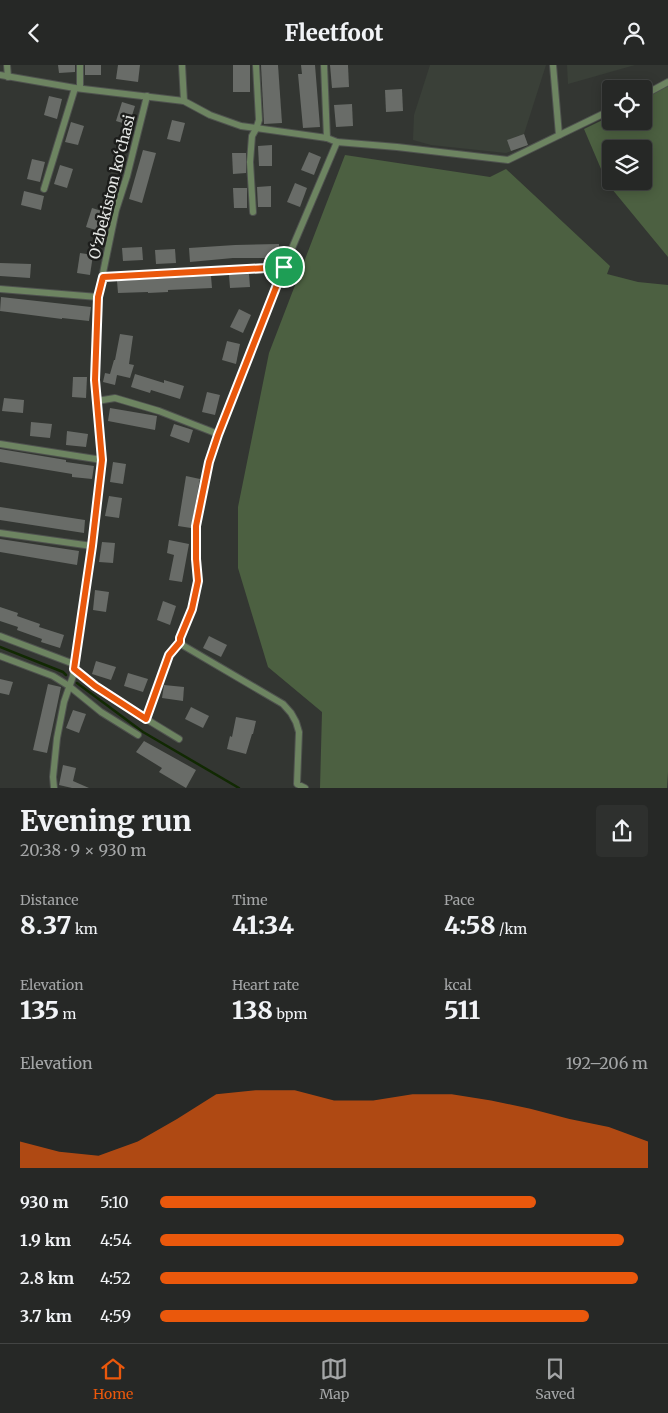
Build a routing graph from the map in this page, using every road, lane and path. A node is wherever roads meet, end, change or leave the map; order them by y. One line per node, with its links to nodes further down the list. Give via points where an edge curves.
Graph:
1 (8, 65): 8 (street)
2 (80, 65): 10 (street)
3 (182, 65): 13 (street)
4 (256, 65): 15 (street, via 259,120)
5 (324, 65): 17 (street)
6 (553, 65): 16 (street)
7 (0, 75): 8 (street)
8 (8, 77): 10 (street)
9 (668, 82): 11 (street)
10 (78, 88): 12 (street); 19 (street)
11 (652, 91)
12 (147, 96): 13 (street); 22 (street, O‘zbekiston ko‘chasi, via 116,210)
13 (184, 101): 15 (street, via 210,115)
14 (602, 114): 16 (street)
15 (256, 129): 17 (street); 20 (street, via 252,136 250,162)
16 (559, 135): 18 (street, via 508,161)
17 (327, 138): 18 (street)
18 (337, 141): 21 (street)
19 (44, 189)
20 (253, 212)
21 (284, 267): 22 (street); 26 (street)
22 (103, 277): 24 (street, O‘zbekiston ko‘chasi)
23 (0, 289): 24 (street)
24 (98, 297): 25 (street, O‘zbekiston ko‘chasi)
25 (97, 401): 26 (street, via 115,398 159,411); 28 (street, O‘zbekiston ko‘chasi)
26 (218, 435): 32 (street, via 196,526 198,581)
27 (0, 444): 28 (street)
28 (102, 460): 30 (street, O‘zbekiston ko‘chasi)
29 (0, 533): 30 (street)
30 (92, 546): 34 (street, O‘zbekiston ko‘chasi)
31 (0, 636): 34 (street)
32 (180, 642): 36 (street, via 169,655); 39 (street, via 283,704 299,732)
33 (0, 656): 35 (street, via 53,676)
34 (74, 667): 35 (street, O‘zbekiston ko‘chasi); 36 (street, via 95,686)
35 (69, 686): 37 (street, via 101,712); 40 (street, O‘zbekiston ko‘chasi, via 57,738)
36 (146, 719): 38 (street)
37 (138, 735)
38 (179, 739)
39 (296, 786): 41 (street)
40 (54, 788)
41 (305, 788)

